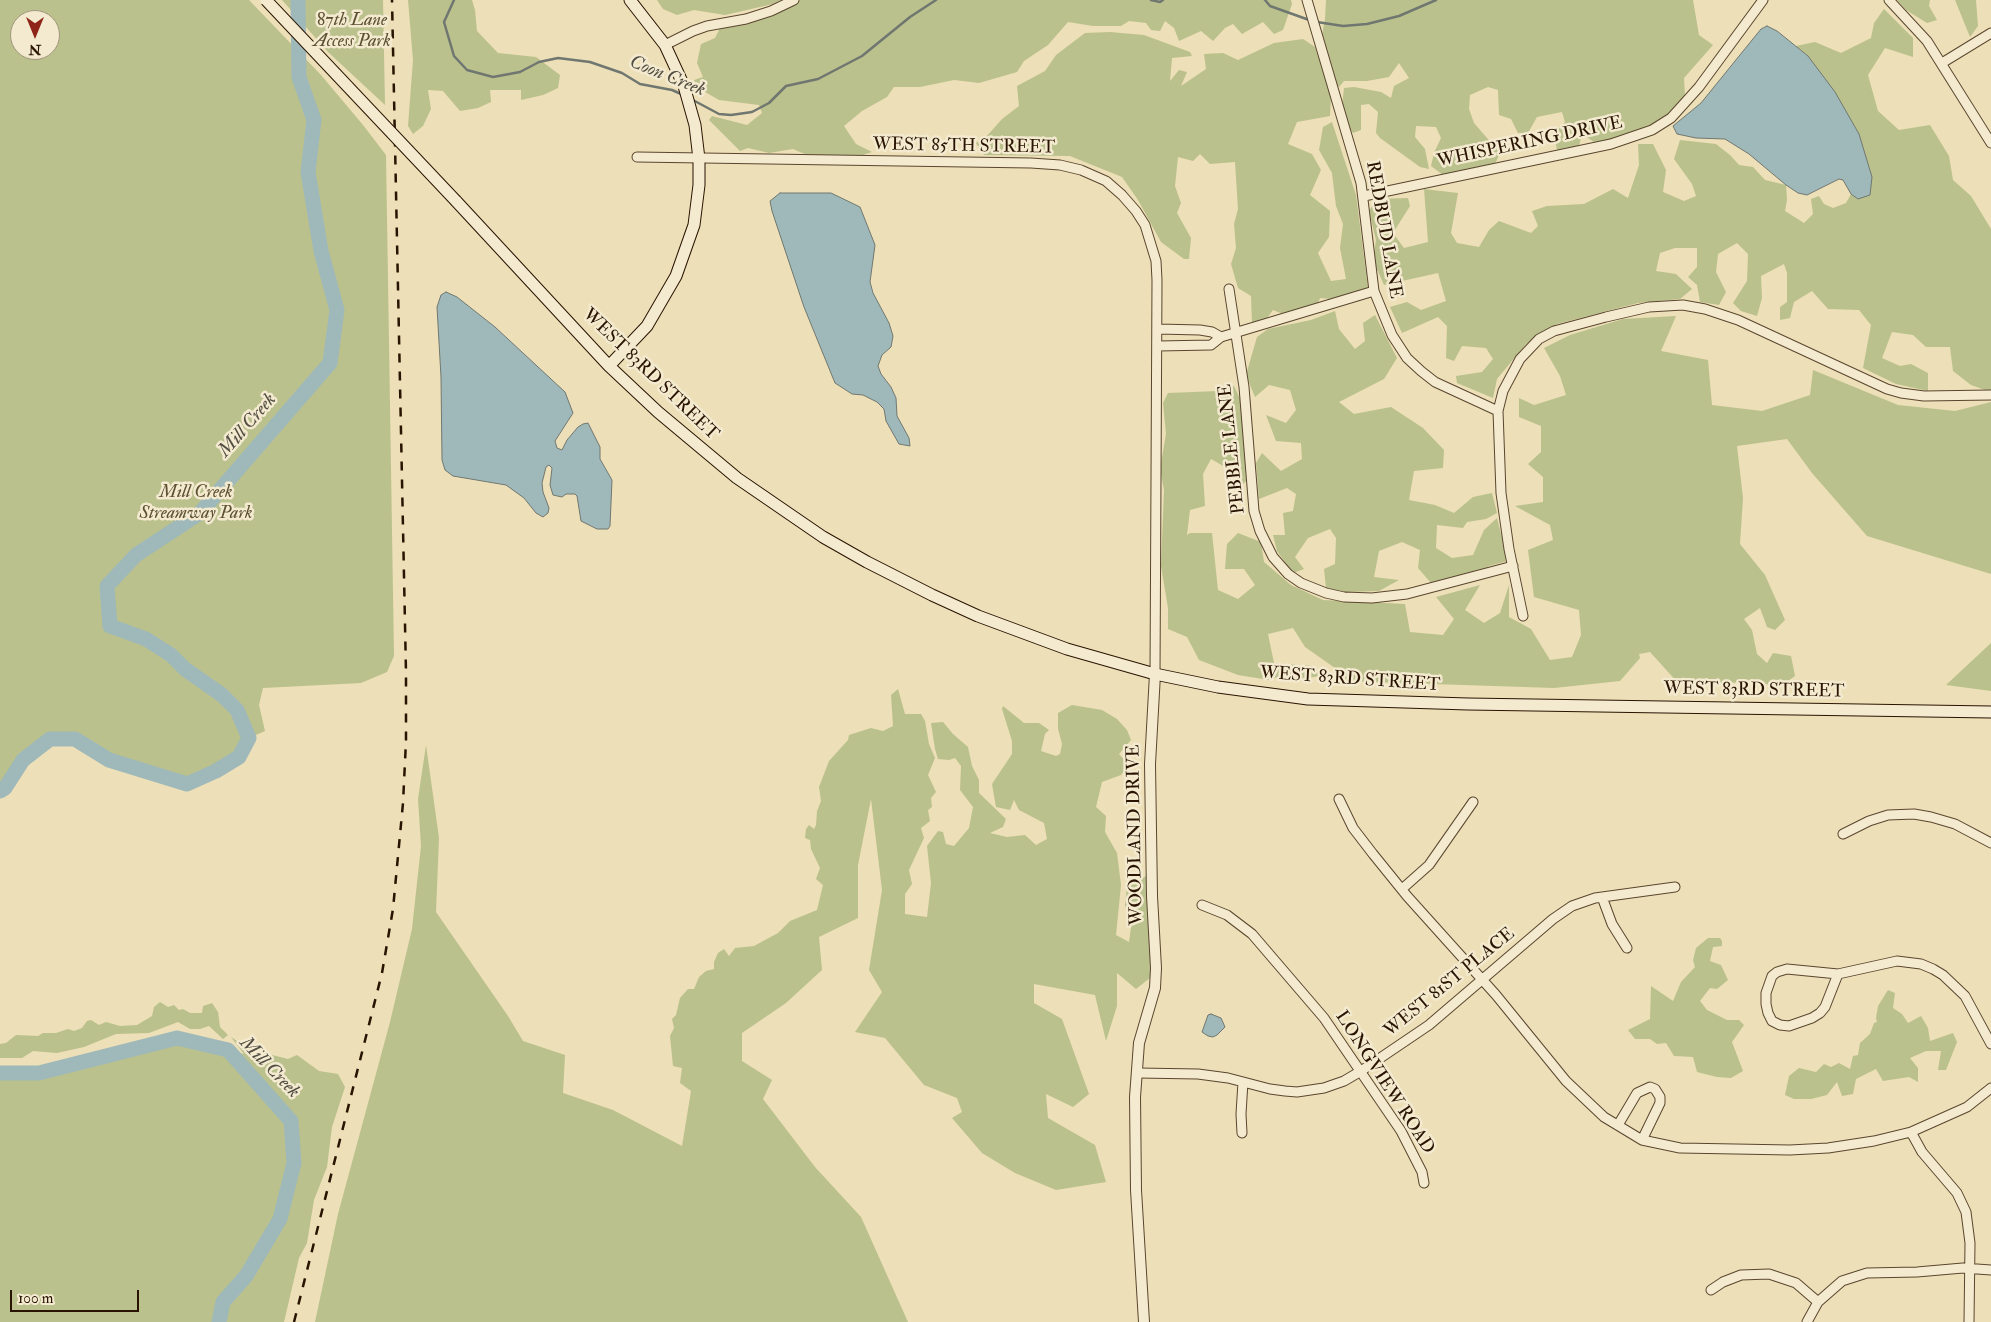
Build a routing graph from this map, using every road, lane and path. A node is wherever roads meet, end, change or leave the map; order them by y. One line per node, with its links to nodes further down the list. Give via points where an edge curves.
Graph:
1 (266, 0): 20 (main road, WEST 83RD STREET, bridge)
2 (630, 0): 8 (main road)
3 (794, 0): 8 (street, via 746,19 693,30)
4 (1307, 0): 13 (street, REDBUD LANE)
5 (1763, 0): 13 (street, WHISPERING DRIVE, via 1693,94 1671,118 1652,130 1602,146)
6 (1889, 0): 9 (street, via 1927,41)
7 (1991, 33): 9 (street)
8 (665, 45): 12 (main road, via 687,94)
9 (1942, 63): 10 (street)
10 (1991, 143)
11 (637, 157): 12 (street, WEST 85TH STREET)
12 (699, 159): 16 (street, WEST 85TH STREET, via 1030,162 1087,172 1106,181 1122,195 1145,226 1156,261); 20 (main road, via 694,225 676,276 647,326)
13 (1364, 196): 15 (street, REDBUD LANE)
14 (1230, 289): 17 (street, PEBBLE LANE)
15 (1374, 291): 17 (street); 22 (street, REDBUD LANE, via 1392,335 1421,371 1435,382)
16 (1158, 329): 18 (street, via 1200,330); 19 (street, WEST 85TH STREET)
17 (1235, 334): 18 (street); 23 (street, PEBBLE LANE, via 1244,387 1254,511 1274,557 1288,574 1326,593 1372,598 1408,594)
18 (1222, 338): 19 (street, via 1211,345)
19 (1158, 346): 25 (street, WOODLAND DRIVE)
20 (610, 366): 25 (main road, WEST 83RD STREET, via 658,412 737,478 867,562 932,595 1021,633)
21 (1991, 395): 22 (street, via 1901,393 1722,314 1683,305 1662,305 1567,326 1539,339 1515,367 1503,391)
22 (1498, 411): 23 (street, via 1500,486)
23 (1513, 566): 24 (street)
24 (1523, 616)
25 (1155, 674): 26 (main road, WEST 83RD STREET, via 1254,692 1349,702); 40 (street, WOODLAND DRIVE, via 1150,764 1156,968 1140,1043)
26 (1991, 712)
27 (1339, 799): 32 (street, via 1353,828)
28 (1473, 802): 32 (street, via 1429,866)
29 (1843, 834): 30 (street, via 1888,815 1914,814 1955,824)
30 (1991, 843)
31 (1675, 887): 33 (street, WEST 81ST PLACE)
32 (1402, 889): 37 (street)
33 (1602, 897): 35 (street, via 1612,924); 37 (street, WEST 81ST PLACE, via 1572,906 1553,919)
34 (1202, 905): 39 (street, LONGVIEW ROAD, via 1227,915 1252,934 1324,1018)
35 (1627, 948)
36 (1838, 974): 36 (street, via 1798,969 1777,972 1772,976 1766,993 1772,1021 1789,1026 1820,1014); 38 (street, via 1898,961 1933,969 1965,996)
37 (1482, 980): 39 (street, WEST 81ST PLACE, via 1429,1025); 43 (street, via 1566,1080 1604,1117)
38 (1991, 1044)
39 (1361, 1071): 41 (street, WEST 81ST PLACE, via 1344,1081 1297,1092); 47 (street, LONGVIEW ROAD, via 1401,1131 1422,1172)
40 (1138, 1073): 41 (street, WEST 81ST PLACE, via 1198,1074); 52 (street, WOODLAND DRIVE, via 1135,1097 1136,1190)
41 (1243, 1082): 45 (street)
42 (1991, 1088): 44 (street, via 1967,1107)
43 (1618, 1125): 46 (street); 46 (street, via 1637,1092 1643,1088 1655,1089 1660,1103)
44 (1911, 1132): 46 (street, via 1856,1144 1790,1150 1680,1148); 48 (street, via 1922,1152 1957,1193 1966,1212 1970,1232)
45 (1242, 1134)
46 (1642, 1140)
47 (1424, 1183)
48 (1970, 1268): 49 (street); 51 (street, via 1859,1274 1835,1286); 54 (street)
49 (1991, 1270)
50 (1711, 1290): 51 (street, via 1741,1275 1769,1274 1796,1283)
51 (1818, 1302): 53 (street)
52 (1144, 1322)
53 (1807, 1322)
54 (1968, 1322)

